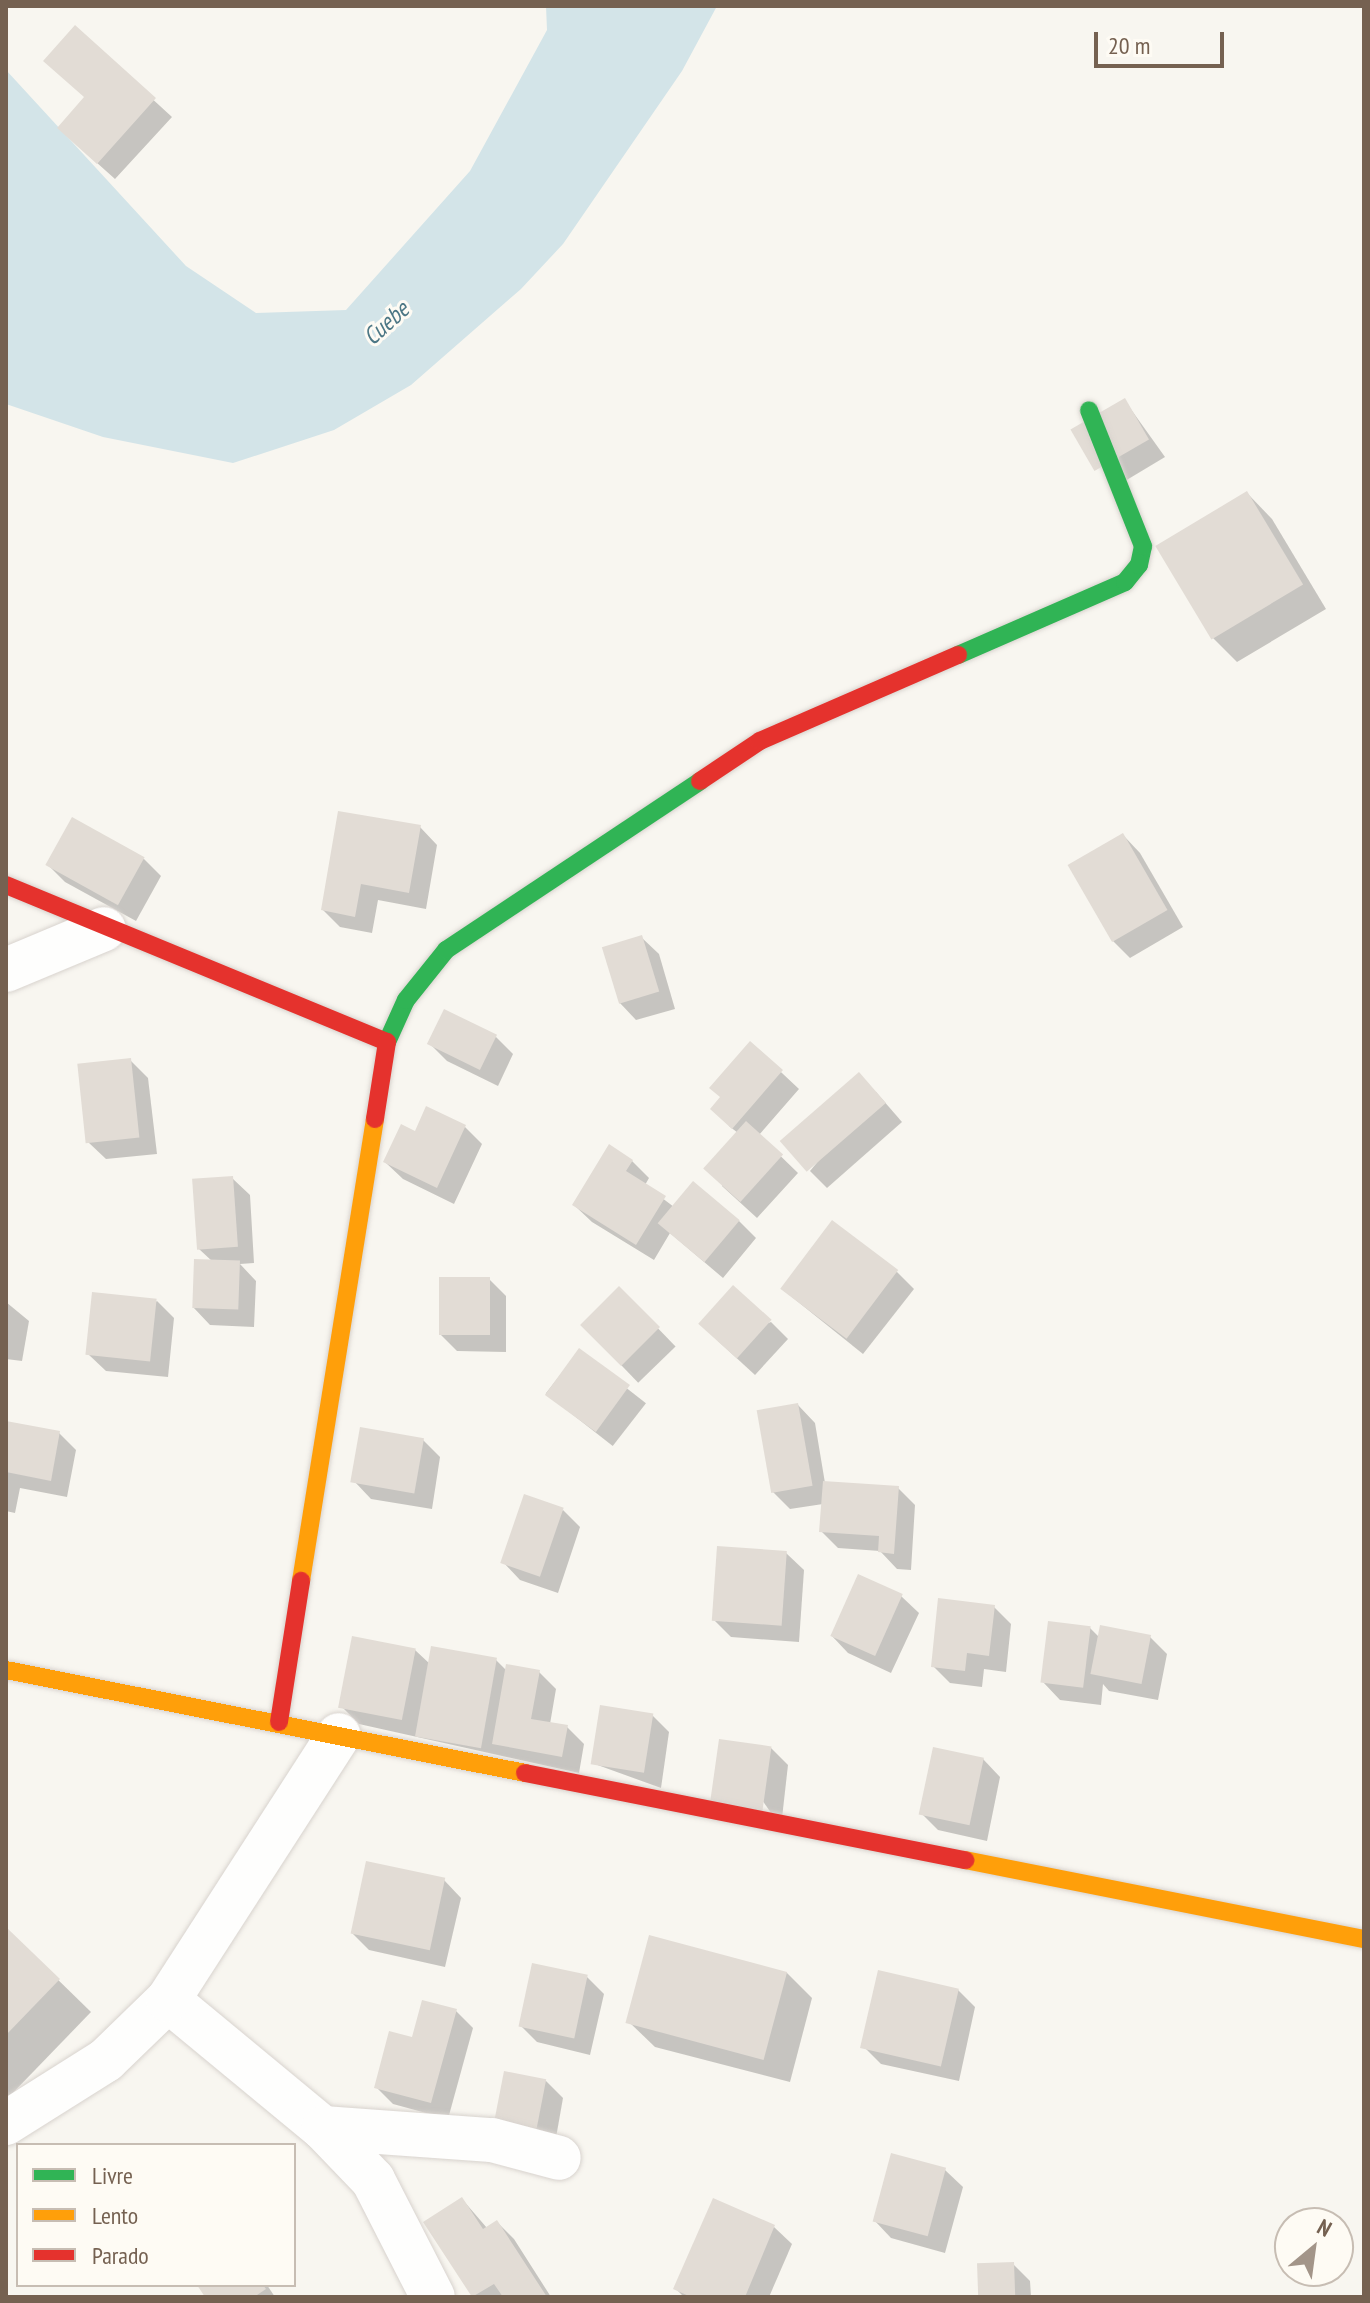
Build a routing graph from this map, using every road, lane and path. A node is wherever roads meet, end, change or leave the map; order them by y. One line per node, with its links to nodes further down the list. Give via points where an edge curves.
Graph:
1 (1089, 410): 5 (street, via 1143,546 1139,565 1125,582 760,741 446,950 406,1000)
2 (6, 885): 3 (street)
3 (104, 929): 4 (street); 5 (street)
4 (6, 970)
5 (387, 1042): 7 (street)
6 (6, 1670): 7 (street)
7 (279, 1722): 8 (street)
8 (339, 1735): 9 (street); 10 (street)
9 (1364, 1939)
10 (168, 2000): 11 (street, via 106,2060); 12 (street)
11 (6, 2123)
12 (323, 2128): 13 (street, via 492,2140); 14 (street, via 384,2194)
13 (559, 2158)
14 (433, 2297)

